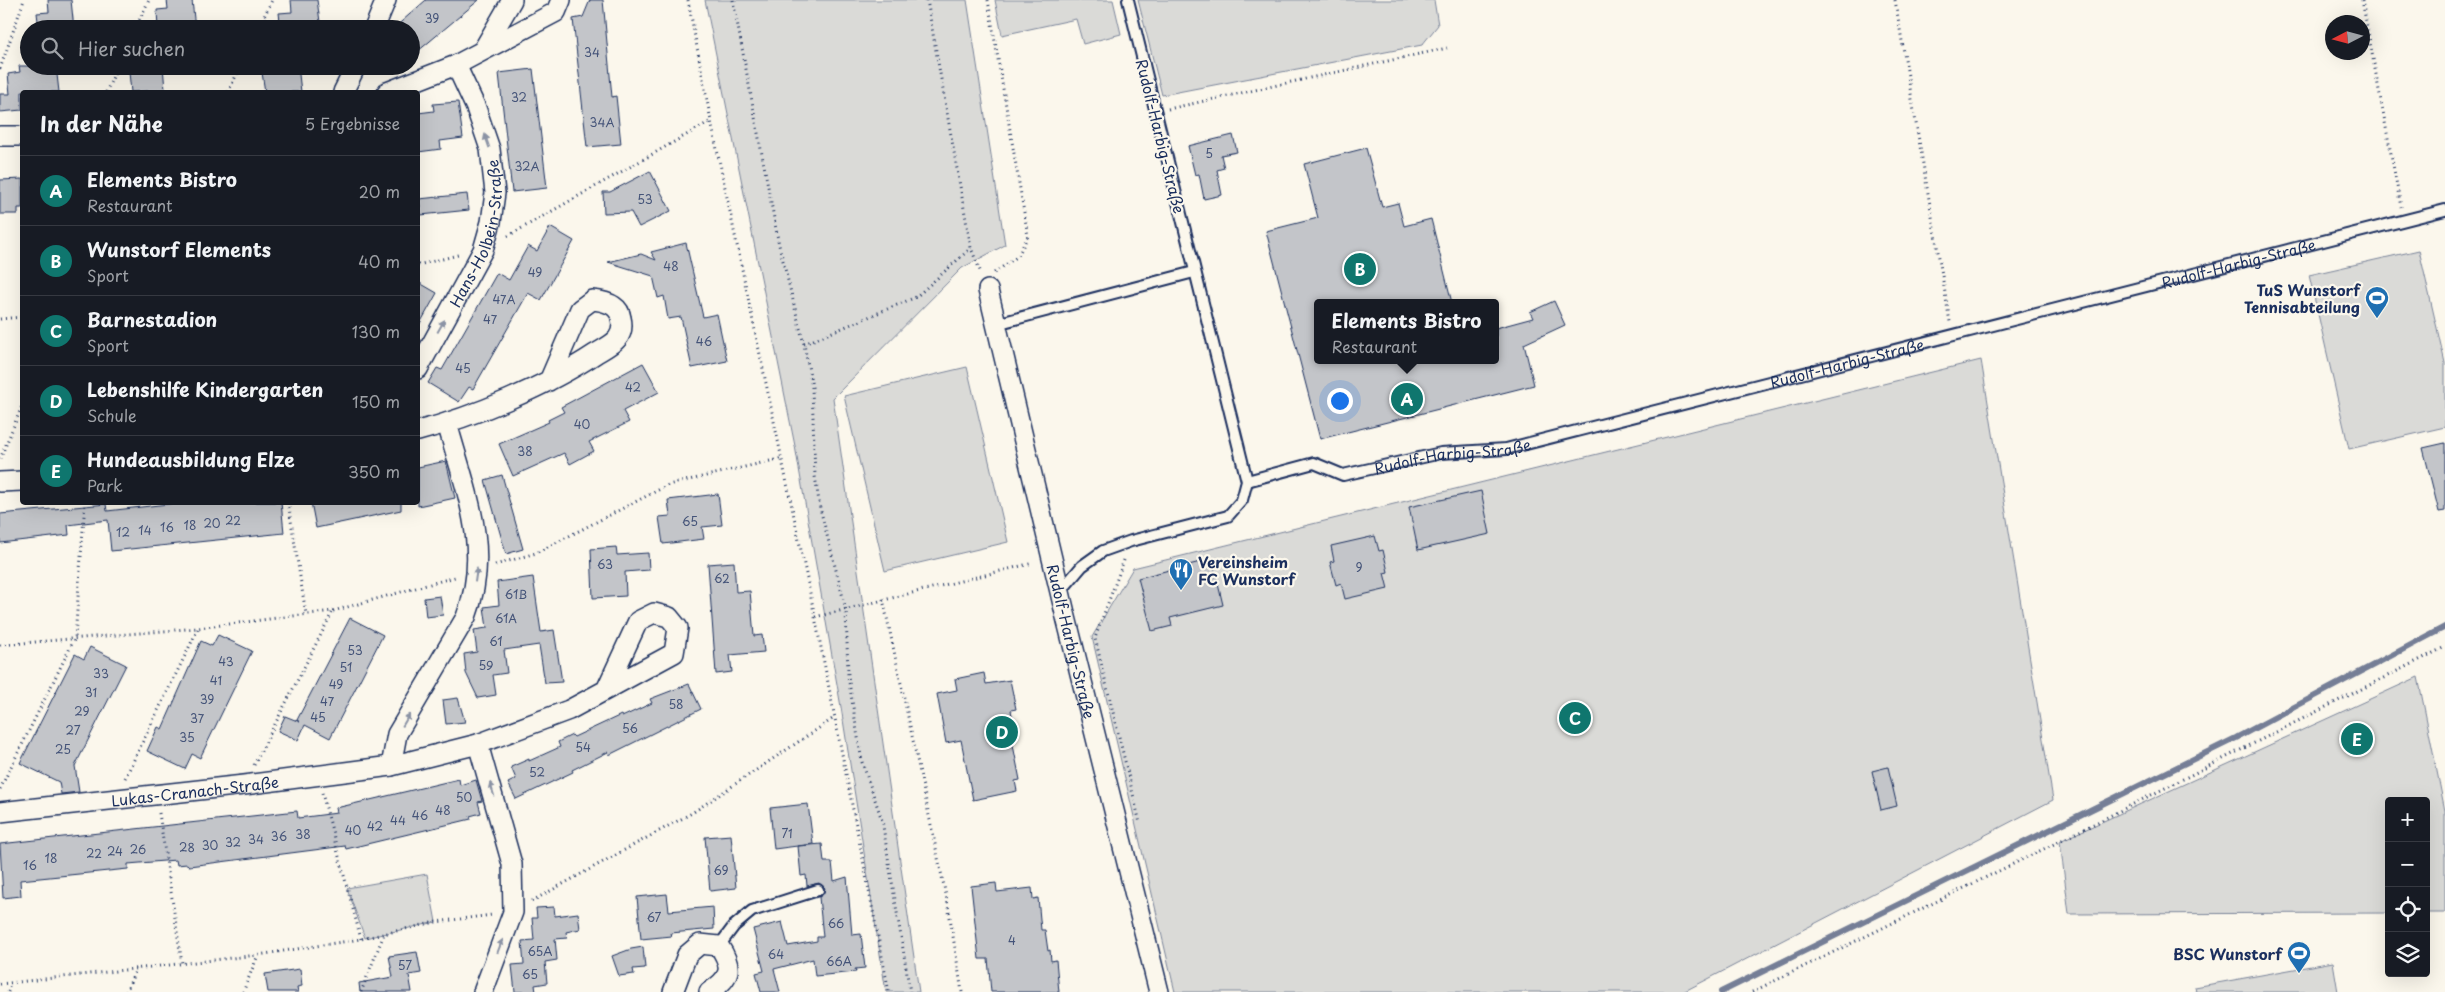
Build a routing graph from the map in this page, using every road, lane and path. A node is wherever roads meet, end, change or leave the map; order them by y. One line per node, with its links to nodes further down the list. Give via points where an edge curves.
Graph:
1 (24, 0): 20 (path)
2 (149, 0): 14 (path)
3 (272, 0): 15 (path)
4 (386, 0): 16 (street)
5 (512, 0): 18 (street)
6 (561, 0): 18 (street, via 556,12)
7 (688, 0): 29 (path)
8 (734, 0): 43 (path, via 779,245)
9 (927, 0): 34 (path)
10 (988, 0): 38 (path, via 1028,236 1018,256 995,270)
11 (1128, 0): 28 (lane, Rudolf-Harbig-Straße)
12 (1895, 0): 42 (path)
13 (2362, 0): 33 (path)
14 (139, 20)
15 (262, 20)
16 (378, 20)
17 (1447, 48): 28 (path)
18 (484, 50): 19 (street)
19 (456, 65): 27 (street); 35 (street, Hans-Holbein-Straße, one-way to 19, via 495,193 490,149)
20 (0, 69)
21 (114, 75): 24 (path)
22 (236, 75): 25 (path)
23 (352, 75): 26 (street)
24 (107, 90)
25 (229, 90)
26 (344, 90)
27 (392, 90)
28 (1156, 112): 37 (lane, Rudolf-Harbig-Straße)
29 (711, 121): 35 (path); 49 (path)
30 (0, 136): 31 (street)
31 (20, 136)
32 (2445, 210): 33 (lane, Rudolf-Harbig-Straße)
33 (2404, 220): 42 (lane, Rudolf-Harbig-Straße)
34 (971, 248): 38 (path); 43 (path, via 916,297)
35 (483, 250): 36 (path); 44 (street, Hans-Holbein-Straße, one-way to 35)
36 (420, 265)
37 (1194, 272): 41 (lane); 52 (lane, Rudolf-Harbig-Straße)
38 (988, 290): 41 (street, Rudolf-Harbig-Straße)
39 (20, 317): 40 (path)
40 (0, 319)
41 (996, 324): 57 (street, Rudolf-Harbig-Straße)
42 (1952, 335): 52 (lane, Rudolf-Harbig-Straße, via 1506,449 1441,453 1343,475 1314,463)
43 (804, 344): 61 (path, via 812,387 815,476 820,508)
44 (420, 364)
45 (549, 380): 47 (street)
46 (20, 411): 50 (path)
47 (447, 424): 48 (street); 58 (street, via 476,528)
48 (420, 431)
49 (783, 458): 58 (path, via 668,485 536,552); 64 (path)
50 (0, 459)
51 (20, 481): 53 (street)
52 (1247, 481): 56 (lane, via 1242,500 1228,516)
53 (0, 482)
54 (85, 505): 66 (path)
55 (288, 505): 63 (path)
56 (1131, 541): 59 (lane, via 1103,551 1082,566); 79 (path, via 1094,638)
57 (1052, 558): 59 (street, Rudolf-Harbig-Straße); 60 (path)
58 (478, 570): 62 (path); 72 (street, one-way to 58, via 397,734 466,617)
59 (1060, 592): 100 (street, Rudolf-Harbig-Straße)
60 (883, 599): 61 (path); 99 (path, via 948,906)
61 (846, 609): 64 (path); 98 (path, via 848,676 862,762 882,820)
62 (333, 611): 63 (path); 74 (path)
63 (306, 614): 65 (path)
64 (816, 617): 70 (path)
65 (198, 628): 66 (path); 77 (path)
66 (75, 638): 67 (path); 75 (path)
67 (0, 645)
68 (2445, 647): 101 (path)
69 (606, 690): 71 (street, Lukas-Cranach-Straße, via 569,710)
70 (834, 718): 81 (path, via 692,813); 97 (path)
71 (478, 744): 72 (street, Lukas-Cranach-Straße); 81 (street, one-way to 71, via 512,864)
72 (391, 766): 73 (street, Lukas-Cranach-Straße)
73 (317, 776): 74 (street, Lukas-Cranach-Straße); 83 (path)
74 (244, 785): 76 (street, Lukas-Cranach-Straße)
75 (0, 789)
76 (156, 794): 77 (street, Lukas-Cranach-Straße); 86 (path)
77 (115, 799): 78 (street, Lukas-Cranach-Straße)
78 (0, 812)
79 (1141, 829)
80 (818, 890): 84 (lane, via 752,911 734,926)
81 (513, 912): 82 (path, via 436,922); 94 (street, one-way to 81)
82 (384, 934): 83 (path); 93 (path)
83 (361, 939): 85 (path)
84 (719, 946): 95 (street, via 700,944 687,954); 96 (street, via 728,960 728,976)
85 (258, 955): 86 (path); 92 (path)
86 (182, 964): 87 (path)
87 (136, 969): 88 (path); 91 (path)
88 (12, 983): 89 (path); 90 (path)
89 (0, 984)
90 (8, 992)
91 (126, 992)
92 (243, 992)
93 (362, 992)
94 (482, 992)
95 (673, 992)
96 (710, 992)
97 (890, 992)
98 (910, 992)
99 (962, 992)
100 (1159, 992)
101 (1752, 992)

